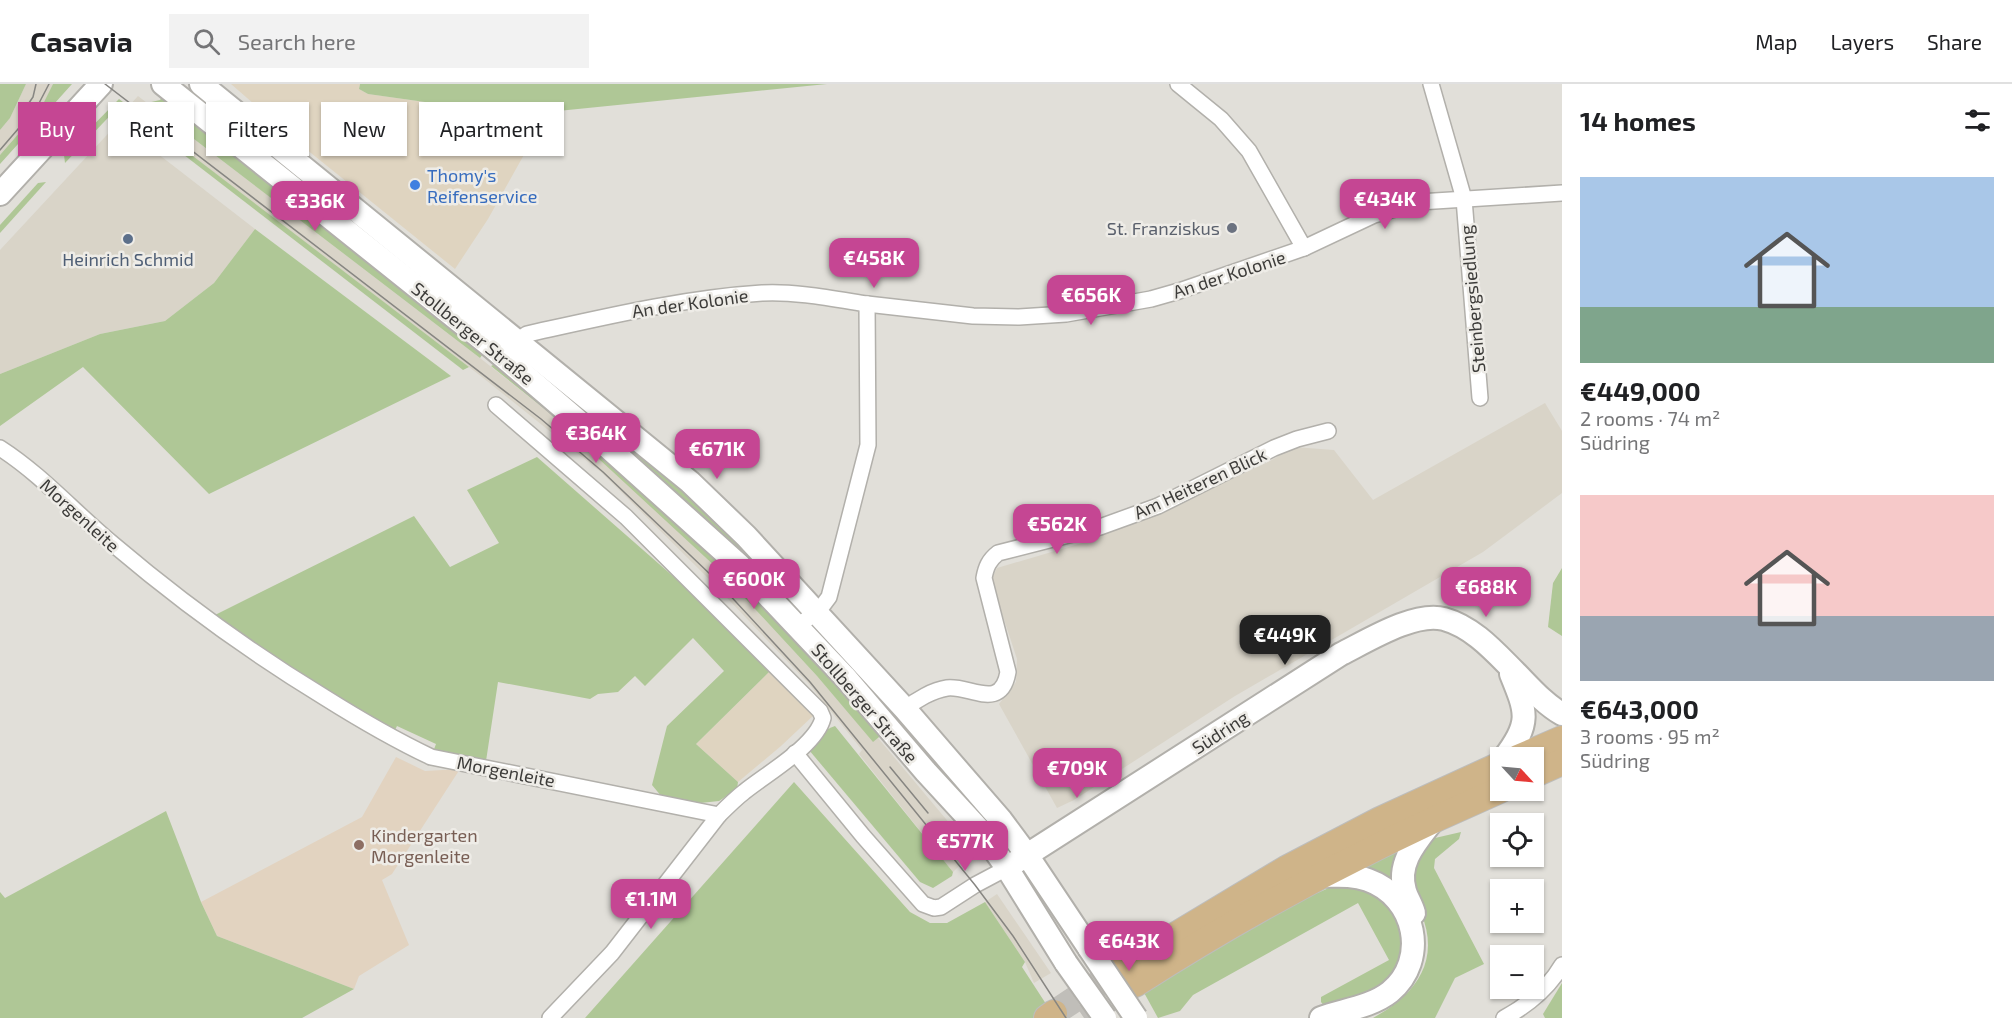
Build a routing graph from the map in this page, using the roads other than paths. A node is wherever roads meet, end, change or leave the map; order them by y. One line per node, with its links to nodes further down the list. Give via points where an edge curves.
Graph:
1 (101, 84): 7 (main road)
2 (163, 84): 17 (main road, Stollberger Straße, via 520,370 740,566)
3 (201, 84): 11 (main road, Stollberger Straße)
4 (1178, 84): 9 (street, via 1221,119 1249,151)
5 (1431, 84): 8 (street, Steinbergsiedlung)
6 (1562, 193): 8 (street, Steinbergsiedlung)
7 (0, 194)
8 (1464, 199): 9 (street, Steinbergsiedlung, via 1419,202 1374,215); 12 (street, Steinbergsiedlung)
9 (1304, 248): 10 (street, An der Kolonie, via 1179,291 1066,314 974,316)
10 (867, 304): 11 (street, An der Kolonie, via 764,293 645,308 527,334); 16 (street, via 868,445 829,597)
11 (517, 341): 16 (main road, Stollberger Straße, via 690,482 746,536)
12 (1480, 398)
13 (496, 405): 24 (street, via 626,517 820,711 823,718 816,734)
14 (1329, 431): 19 (street, Am Heiteren Blick, via 1282,445 1158,506 1100,527 998,553 986,567 984,578 1008,672 1006,681 992,694 946,688 914,701)
15 (0, 448): 29 (street, Morgenleite, via 20,461 112,544 220,628 391,738 431,757)
16 (815, 613): 17 (street); 19 (main road, Stollberger Straße)
17 (798, 627): 32 (main road, Stollberger Straße, via 984,835)
18 (1501, 658): 20 (main road, via 1540,698); 22 (main road, via 1524,712 1521,734); 31 (main road, Südring, via 1482,639 1443,619 1414,620 1387,631 1341,654)
19 (905, 709): 31 (main road, Stollberger Straße)
20 (1562, 714)
21 (1562, 739): 23 (main road)
22 (1514, 747)
23 (1544, 748)
24 (795, 753): 29 (street); 32 (street, via 923,904 940,907)
25 (1562, 762): 26 (main road)
26 (1544, 770)
27 (1490, 773): 33 (main road, via 1380,820 1286,869 1129,975 1194,946)
28 (1490, 777): 30 (main road)
29 (719, 815): 35 (street, via 612,953)
30 (1435, 818): 33 (main road); 39 (main road, via 1413,846 1404,868 1405,891 1419,926 1420,960 1406,990)
31 (1027, 855): 32 (main road, Südring); 37 (main road, Stollberger Straße, bridge)
32 (1007, 868): 36 (main road, Stollberger Straße, bridge)
33 (1318, 876): 38 (main road, via 1353,877 1381,887 1406,912 1414,944 1405,973 1388,994)
34 (1562, 965): 40 (street, via 1544,990)
35 (550, 1018)
36 (1105, 1018)
37 (1136, 1018)
38 (1321, 1018)
39 (1366, 1018)
40 (1504, 1018)

